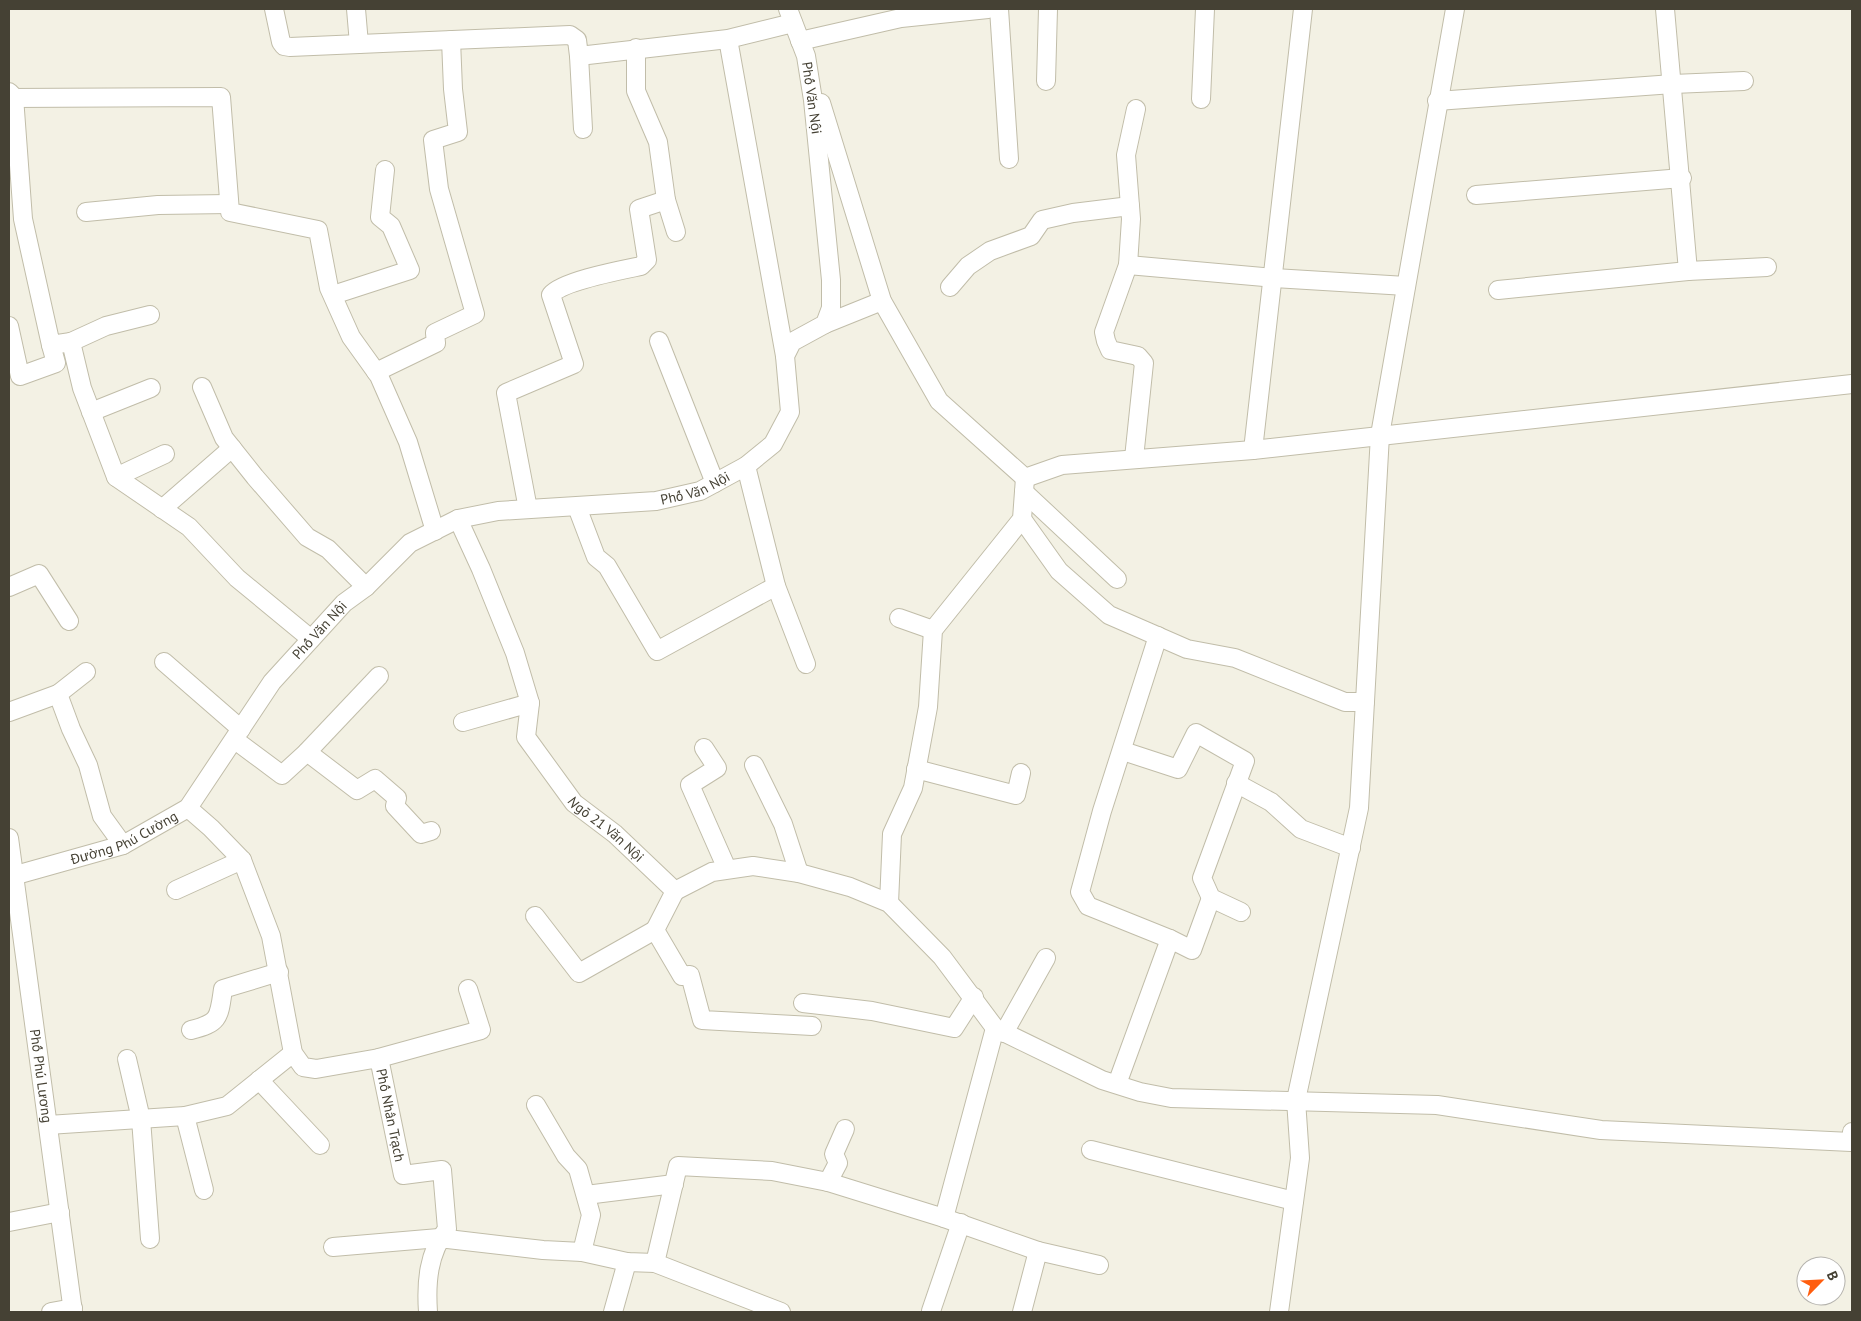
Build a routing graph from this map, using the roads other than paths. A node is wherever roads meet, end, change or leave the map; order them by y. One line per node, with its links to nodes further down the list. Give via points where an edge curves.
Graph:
1 (274, 9): 14 (street, via 284,46)
2 (356, 9): 14 (street)
3 (988, 9): 10 (street)
4 (999, 9): 27 (street)
5 (1048, 9): 18 (street)
6 (1205, 9): 22 (street)
7 (1303, 9): 39 (street)
8 (1455, 9): 23 (street)
9 (1665, 9): 20 (street)
10 (935, 12): 16 (street, via 901,18)
11 (790, 16): 12 (street); 16 (street, Phố Văn Nội)
12 (728, 39): 15 (street); 51 (street, Phố Văn Nội)
13 (451, 40): 14 (street); 17 (street, via 570,35 577,40); 52 (street, via 452,89 458,132 433,140 439,189 475,314 435,333 436,343)
14 (359, 44)
15 (636, 48): 17 (street); 31 (street, via 636,91 658,142)
16 (803, 49): 44 (street); 46 (street, Phố Văn Nội, via 813,100 832,280 831,308)
17 (579, 56): 25 (street)
18 (1046, 81)
19 (1744, 81): 20 (street)
20 (1673, 84): 23 (street); 29 (street)
21 (11, 96): 26 (street); 32 (street, via 221,97)
22 (1201, 99)
23 (1437, 101): 40 (street)
24 (1136, 109): 33 (street, via 1126,154)
25 (583, 130)
26 (13, 133): 50 (street, via 23,219)
27 (1009, 159)
28 (385, 170): 43 (street, via 380,216 390,226 410,270)
29 (1682, 178): 30 (street); 38 (street)
30 (1476, 195)
31 (666, 200): 35 (street); 68 (street, via 639,209 647,260 641,266 580,280 555,290 551,295 574,364 506,393)
32 (229, 204): 34 (street, via 158,205); 43 (street, via 230,212 318,230)
33 (1130, 206): 36 (street); 41 (street, via 1042,220 1031,236 990,252 968,266)
34 (86, 212)
35 (676, 232)
36 (1128, 264): 39 (street); 61 (street, via 1104,332 1110,350 1138,356 1144,363)
37 (1767, 267): 38 (street)
38 (1688, 271): 42 (street)
39 (1274, 278): 40 (street); 59 (street)
40 (1406, 286): 57 (street)
41 (950, 287)
42 (1498, 290)
43 (333, 296): 52 (street, via 351,337)
44 (882, 302): 46 (street); 65 (street, via 939,401)
45 (150, 315): 49 (street, via 106,326)
46 (825, 324): 51 (street, via 792,342)
47 (9, 326): 50 (street, via 20,376 56,363)
48 (660, 341): 64 (street)
49 (71, 342): 50 (street); 56 (street)
50 (52, 345)
51 (785, 356): 62 (street, Phố Văn Nội, via 790,412 773,444)
52 (376, 372): 71 (street, via 408,442)
53 (1852, 384): 57 (street)
54 (202, 387): 58 (street, via 224,438)
55 (151, 388): 56 (street)
56 (91, 412): 63 (street)
57 (1380, 435): 59 (street); 86 (street)
58 (232, 448): 67 (street); 75 (street, via 307,537 328,549)
59 (1253, 450): 61 (street)
60 (165, 454): 63 (street)
61 (1134, 458): 65 (street, via 1062,465)
62 (746, 466): 64 (street, Phố Văn Nội); 73 (street)
63 (116, 477): 67 (street)
64 (715, 483): 66 (street, Phố Văn Nội, via 656,501)
65 (1025, 485): 70 (street); 72 (street)
66 (577, 507): 68 (street, Phố Văn Nội); 73 (street, via 596,557 607,566 657,651)
67 (162, 509): 80 (street, via 189,527 238,578)
68 (528, 509): 69 (street, Phố Văn Nội)
69 (458, 519): 71 (street, Phố Văn Nội); 87 (street, Ngõ 21 Văn Nội, via 515,653)
70 (1022, 519): 78 (street); 79 (street, via 1066,578 1110,615)
71 (435, 531): 75 (street, Phố Văn Nội, via 410,543)
72 (1117, 579)
73 (776, 586): 82 (street)
74 (9, 587): 77 (street, via 39,574)
75 (366, 587): 80 (street, Phố Văn Nội, via 344,603)
76 (898, 618): 78 (street)
77 (69, 621)
78 (933, 630): 95 (street, via 928,707)
79 (1158, 636): 86 (street, via 1187,649 1235,658 1345,702); 92 (street)
80 (311, 639): 90 (street, Phố Văn Nội, via 272,682)
81 (164, 662): 90 (street)
82 (806, 664)
83 (86, 672): 85 (street)
84 (379, 676): 93 (street)
85 (58, 694): 88 (street); 101 (street, via 88,765 102,816)
86 (1365, 702): 102 (street, via 1359,808)
87 (530, 703): 89 (street); 108 (street, Ngõ 21 Văn Nội, via 526,737 574,802 615,834)
88 (9, 712)
89 (462, 722)
90 (238, 734): 93 (street, via 282,775); 98 (street, Đường Phú Cường)
91 (704, 748): 104 (street, via 717,768 690,784)
92 (1122, 751): 97 (street, via 1178,769 1196,733 1245,760); 114 (street, via 1080,892 1088,906)
93 (307, 752): 99 (street, via 357,790 375,778 398,798 395,806 421,834)
94 (754, 765): 105 (street, via 783,824)
95 (916, 769): 96 (street, via 1016,795); 110 (street, via 913,788 892,834)
96 (1021, 773)
97 (1236, 783): 102 (street, via 1270,802 1301,829); 109 (street, via 1202,878)
98 (188, 808): 101 (street, Đường Phú Cường); 103 (street)
99 (431, 831)
100 (9, 838): 106 (street, Phố Phú Lương)
101 (123, 845): 106 (street, Đường Phú Cường)
102 (1351, 848): 128 (street)
103 (242, 860): 107 (street); 116 (street, via 271,936)
104 (727, 869): 105 (street, via 753,866); 108 (street, via 712,872)
105 (799, 873): 110 (street, via 850,887)
106 (11, 876): 132 (street, Phố Phú Lương)
107 (176, 890)
108 (675, 890): 113 (street)
109 (1211, 898): 111 (street); 114 (street, via 1192,950)
110 (889, 903): 118 (street, via 942,957)
111 (1240, 912)
112 (535, 916): 113 (street, via 579,973)
113 (655, 930): 120 (street, via 682,976 690,975 702,1020)
114 (1170, 939): 127 (street)
115 (1046, 958): 122 (street)
116 (279, 972): 121 (street, via 223,990 219,1015 210,1025); 123 (street)
117 (468, 989): 124 (street, via 481,1030)
118 (974, 998): 119 (street, via 954,1028 872,1011); 122 (street)
119 (803, 1003)
120 (812, 1026)
121 (191, 1030)
122 (1000, 1031): 127 (street, via 1102,1080); 143 (street)
123 (293, 1054): 124 (street, Phố Nhân Trạch, via 303,1067 316,1069); 126 (street)
124 (379, 1058): 145 (street, Phố Nhân Trạch, via 403,1174 442,1170 447,1229)
125 (127, 1059): 131 (street)
126 (259, 1080): 130 (street, via 227,1106); 135 (street)
127 (1117, 1084): 128 (street, via 1171,1098)
128 (1296, 1100): 134 (street, via 1437,1105 1601,1130 1851,1142); 141 (street, via 1300,1158)
129 (536, 1105): 140 (street, via 566,1156 578,1169)
130 (185, 1116): 131 (street); 139 (street)
131 (142, 1119): 132 (street); 146 (street)
132 (48, 1125): 142 (street, Phố Phú Lương)
133 (845, 1129): 137 (street, via 834,1154 838,1163)
134 (1852, 1132)
135 (320, 1145)
136 (1091, 1150): 141 (street)
137 (828, 1182): 138 (street, via 772,1170 678,1166); 143 (street)
138 (674, 1184): 140 (street); 151 (street)
139 (204, 1190)
140 (586, 1195): 149 (street, via 591,1215)
141 (1294, 1201): 160 (street)
142 (60, 1212): 144 (street); 153 (street, Phố Phú Lương)
143 (952, 1220): 148 (street); 154 (street)
144 (9, 1222)
145 (439, 1238): 147 (street); 149 (street); 156 (street, Phố Nhân Trạch, via 426,1283)
146 (150, 1239)
147 (333, 1247)
148 (1038, 1251): 152 (street); 159 (street)
149 (582, 1252): 150 (street)
150 (627, 1262): 151 (street); 157 (street)
151 (655, 1263): 158 (street)
152 (1099, 1265)
153 (73, 1310): 155 (street)
154 (931, 1311)
155 (51, 1312)
156 (428, 1312)
157 (613, 1312)
158 (781, 1312)
159 (1022, 1312)
160 (1280, 1312)

